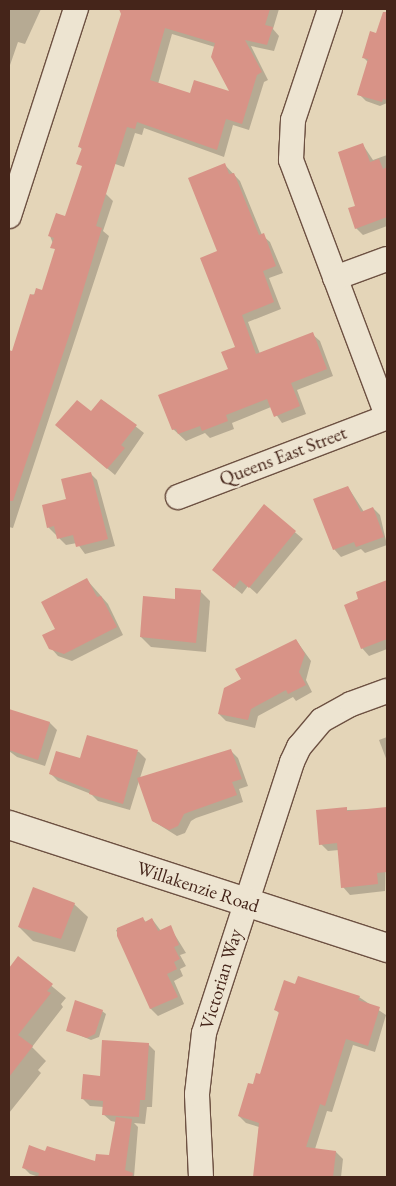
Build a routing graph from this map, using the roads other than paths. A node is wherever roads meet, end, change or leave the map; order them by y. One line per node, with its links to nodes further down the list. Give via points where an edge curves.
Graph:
1 (76, 9): 3 (street)
2 (330, 9): 5 (street, Queens East Street, via 293,120 289,148 294,174)
3 (9, 216)
4 (387, 259): 5 (street)
5 (335, 278): 6 (street, Queens East Street)
6 (387, 416): 7 (street, Queens East Street)
7 (178, 497)
8 (387, 691): 10 (street, Victorian Way, via 322,720 300,747)
9 (9, 825): 10 (street, Willakenzie Road)
10 (245, 902): 11 (street, Willakenzie Road); 12 (street, Victorian Way, via 200,1054 196,1094)
11 (387, 948)
12 (201, 1177)

